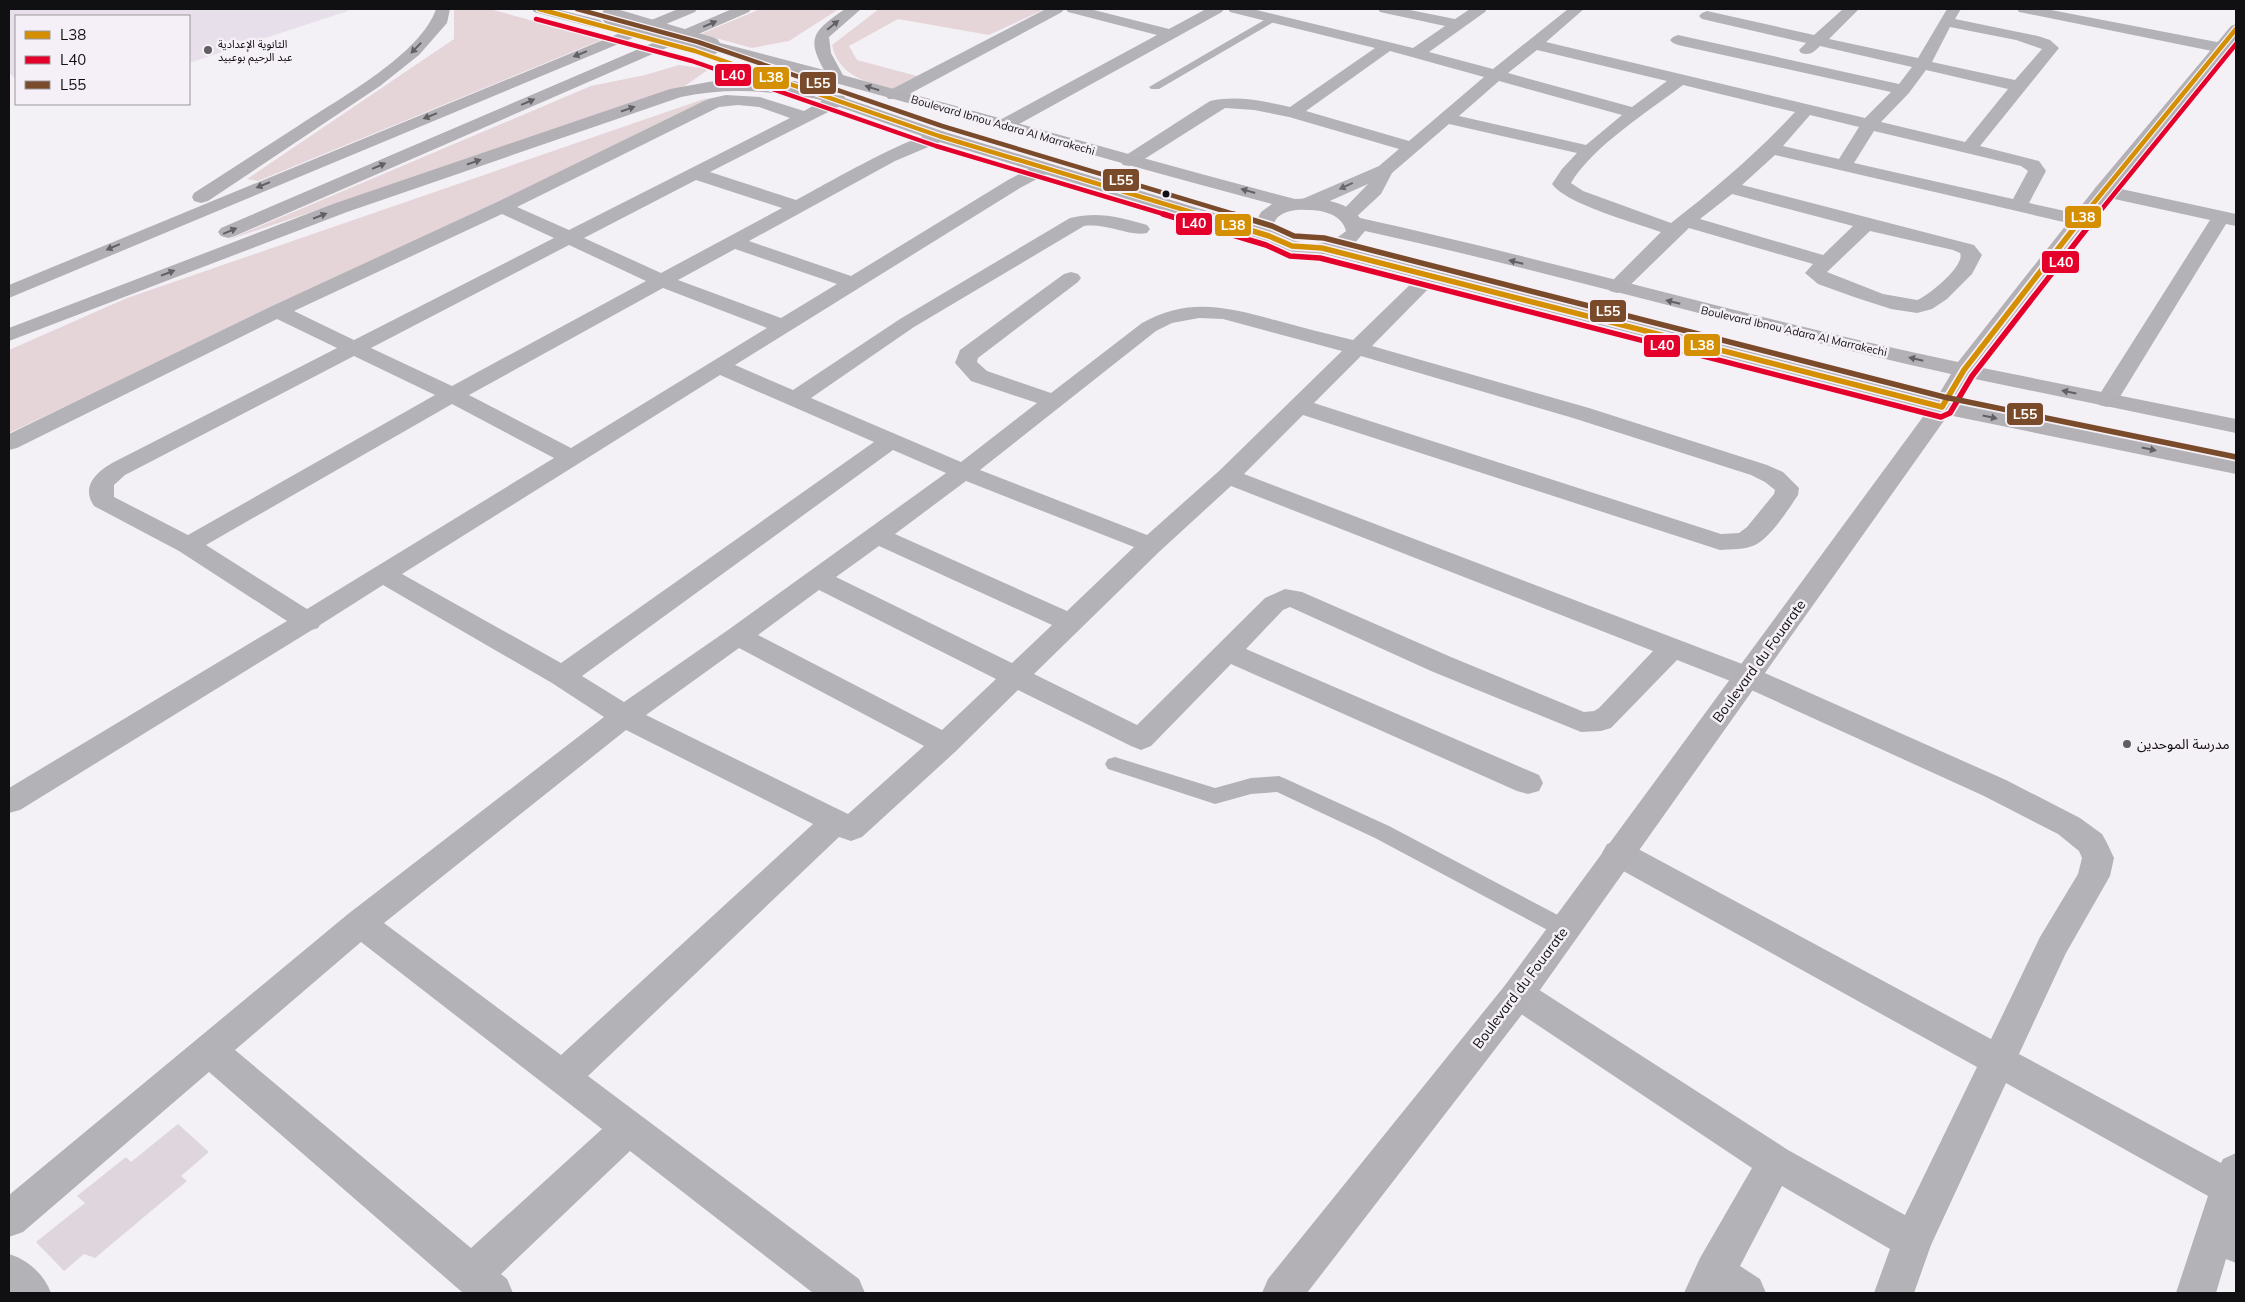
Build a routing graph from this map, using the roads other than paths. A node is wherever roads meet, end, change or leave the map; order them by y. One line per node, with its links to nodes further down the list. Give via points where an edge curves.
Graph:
1 (443, 9): 69 (highway, one-way to 69, via 439,24 413,52)
2 (540, 9): 38 (main road, Boulevard Ibnou Adara Al Marrakechi, via 696,52)
3 (585, 9): 33 (main road, Boulevard Ibnou Adara Al Marrakechi, bridge, via 712,46)
4 (690, 9): 69 (highway, one-way to 69)
5 (744, 9): 84 (highway, one-way to 5)
6 (854, 9): 33 (highway, one-way to 6, via 819,47 820,38)
7 (1057, 9): 39 (street)
8 (1073, 9): 22 (street)
9 (1218, 9): 22 (street)
10 (1235, 9): 19 (street)
11 (1292, 9): 19 (street)
12 (1385, 9): 20 (street)
13 (1480, 9): 20 (street)
14 (1577, 9): 25 (street)
15 (1849, 9): 24 (street)
16 (2024, 9): 27 (street)
17 (1703, 12): 23 (street); 24 (street)
18 (1950, 15): 29 (street); 35 (street, via 2049,45 2049,52)
19 (1272, 18): 26 (street); 36 (lane)
20 (1457, 24): 28 (street)
21 (2236, 29): 27 (main road, Boulevard du Fouarate)
22 (1171, 34): 47 (street)
23 (1678, 40): 30 (street); 31 (street)
24 (1816, 40): 29 (street); 30 (street)
25 (1532, 44): 31 (street); 32 (street)
26 (1387, 46): 28 (street); 42 (street)
27 (2222, 48): 59 (main road, Boulevard du Fouarate)
28 (1416, 53): 32 (street)
29 (1922, 65): 35 (street); 37 (street)
30 (1792, 66): 37 (street)
31 (1643, 70): 34 (street)
32 (1494, 76): 43 (street); 45 (street)
33 (836, 77): 39 (main road, Boulevard Ibnou Adara Al Marrakechi, one-way to 33)
34 (1680, 79): 41 (street); 43 (street)
35 (2019, 86): 50 (street)
36 (1155, 87)
37 (1903, 90): 46 (street)
38 (818, 94): 40 (main road, Boulevard Ibnou Adara Al Marrakechi); 85 (highway, one-way to 38, via 340,208 676,93 736,83)
39 (894, 95): 47 (main road, Boulevard Ibnou Adara Al Marrakechi)
40 (838, 100): 44 (street); 48 (main road, Boulevard Ibnou Adara Al Marrakechi)
41 (1807, 109): 46 (street); 51 (street)
42 (1293, 113): 49 (street); 53 (street, via 1239,102 1216,105)
43 (1636, 113): 52 (street)
44 (805, 117): 57 (street); 62 (street, via 744,98 727,99)
45 (1446, 118): 49 (street); 52 (street)
46 (1870, 124): 50 (street); 54 (street)
47 (1004, 125): 53 (main road, Boulevard Ibnou Adara Al Marrakechi)
48 (939, 136): 55 (main road, Boulevard Ibnou Adara Al Marrakechi); 63 (street, via 889,157)
49 (1411, 147): 56 (street)
50 (1970, 147): 61 (street, via 2026,162 2037,169)
51 (1771, 149): 54 (street); 58 (street)
52 (1590, 152): 68 (street, via 1564,178 1561,184 1566,190 1592,201)
53 (1129, 161): 60 (main road, Boulevard Ibnou Adara Al Marrakechi, one-way to 53)
54 (1844, 165): 61 (street)
55 (1044, 168): 72 (main road, Boulevard Ibnou Adara Al Marrakechi); 79 (street)
56 (1385, 170): 60 (street, one-way to 60); 65 (street)
57 (694, 173): 63 (street); 71 (street)
58 (1729, 187): 67 (street); 68 (street)
59 (2103, 191): 64 (street); 66 (main road, Boulevard du Fouarate)
60 (1301, 204): 65 (main road, Boulevard Ibnou Adara Al Marrakechi, via 1329,208); 72 (main road, via 1269,213 1263,220 1263,229)
61 (2018, 206): 66 (street)
62 (502, 207): 71 (street); 82 (street)
63 (798, 207): 73 (street)
64 (2229, 218): 92 (street)
65 (1351, 219): 74 (main road, via 1356,232 1350,239); 80 (main road, Boulevard Ibnou Adara Al Marrakechi, one-way to 65)
66 (2081, 220): 89 (main road, Boulevard du Fouarate)
67 (1866, 224): 75 (street); 75 (street, via 1960,246 1972,255 1971,263 1925,305 1909,306 1819,277 1815,273)
68 (1680, 226): 75 (street); 80 (street)
69 (157, 229): 81 (highway, one-way to 81)
70 (1140, 229): 91 (street, via 1107,219 1076,222 907,323)
71 (569, 236): 78 (street); 86 (street)
72 (1269, 236): 74 (main road, Boulevard Ibnou Adara Al Marrakechi, via 1292,246)
73 (734, 242): 78 (street); 79 (street)
74 (1322, 248): 76 (main road)
75 (1826, 262)
76 (1429, 277): 87 (street); 95 (main road)
77 (1071, 278): 93 (street, via 968,355 966,363 979,376)
78 (663, 281): 83 (street); 90 (street)
79 (853, 282): 83 (street)
80 (1618, 288): 89 (main road, Boulevard Ibnou Adara Al Marrakechi, one-way to 80, via 1784,330)
81 (9, 292)
82 (277, 311): 86 (street); 98 (street)
83 (782, 326): 88 (street)
84 (9, 327)
85 (9, 335)
86 (354, 348): 90 (street); 104 (street, via 103,479 99,488 103,501)
87 (1357, 348): 93 (street, via 1224,313 1182,314 1149,327); 94 (street); 94 (street, via 1581,413 1759,470 1782,482 1786,495 1756,533 1746,540 1720,542)
88 (718, 366): 91 (street); 99 (street)
89 (1964, 370): 92 (main road, Boulevard Ibnou Adara Al Marrakechi, one-way to 89); 95 (main road, Boulevard du Fouarate)
90 (452, 395): 99 (street); 104 (street)
91 (795, 399): 97 (street)
92 (2107, 400): 96 (main road, Boulevard Ibnou Adara Al Marrakechi)
93 (1053, 401): 101 (street)
94 (1299, 406): 102 (street)
95 (1942, 407): 100 (main road, one-way to 100); 115 (main road, Boulevard du Fouarate)
96 (2236, 426)
97 (890, 441): 101 (street); 113 (street)
98 (9, 442)
99 (570, 457): 106 (street)
100 (2236, 467)
101 (963, 472): 103 (street); 105 (street)
102 (1228, 476): 105 (street); 111 (street)
103 (877, 535): 107 (street); 109 (street)
104 (188, 545): 108 (street)
105 (1151, 545): 109 (street)
106 (383, 574): 108 (street); 113 (street)
107 (818, 579): 110 (street); 114 (street)
108 (308, 622): 120 (street)
109 (1070, 623): 114 (street)
110 (738, 636): 116 (street); 117 (street)
111 (1672, 648): 112 (street, via 1609,715 1601,721 1592,722 1581,722 1293,598 1274,604); 115 (street)
112 (1226, 652): 114 (street, via 1141,739); 119 (street)
113 (562, 676): 116 (street)
114 (1016, 676): 117 (street)
115 (1748, 677): 122 (main road, Boulevard du Fouarate); 127 (street, via 1995,788 2069,826 2091,843 2098,858 2094,876 2052,947)
116 (624, 716): 121 (street); 123 (street)
117 (945, 744): 121 (street, via 851,828)
118 (1115, 764): 124 (lane, via 1215,796 1241,788 1279,784 1382,832)
119 (1528, 784)
120 (9, 802)
121 (835, 822): 128 (street)
122 (1618, 853): 124 (main road, Boulevard du Fouarate); 127 (street)
123 (360, 923): 126 (street); 128 (street)
124 (1565, 929): 125 (main road, Boulevard du Fouarate)
125 (1518, 994): 130 (street); 140 (main road, Boulevard du Fouarate)
126 (210, 1050): 132 (street); 137 (street)
127 (1998, 1060): 131 (street); 134 (street)
128 (562, 1077): 129 (street)
129 (629, 1128): 137 (street); 139 (street)
130 (1775, 1162): 134 (street); 136 (street)
131 (2233, 1179): 133 (street)
132 (9, 1219)
133 (2225, 1238): 143 (street)
134 (1913, 1241): 142 (street)
135 (9, 1273): 138 (street)
136 (1709, 1283): 141 (street)
137 (483, 1284)
138 (31, 1293)
139 (845, 1293)
140 (1282, 1293)
141 (1746, 1293)
142 (1894, 1293)
143 (2196, 1293)

